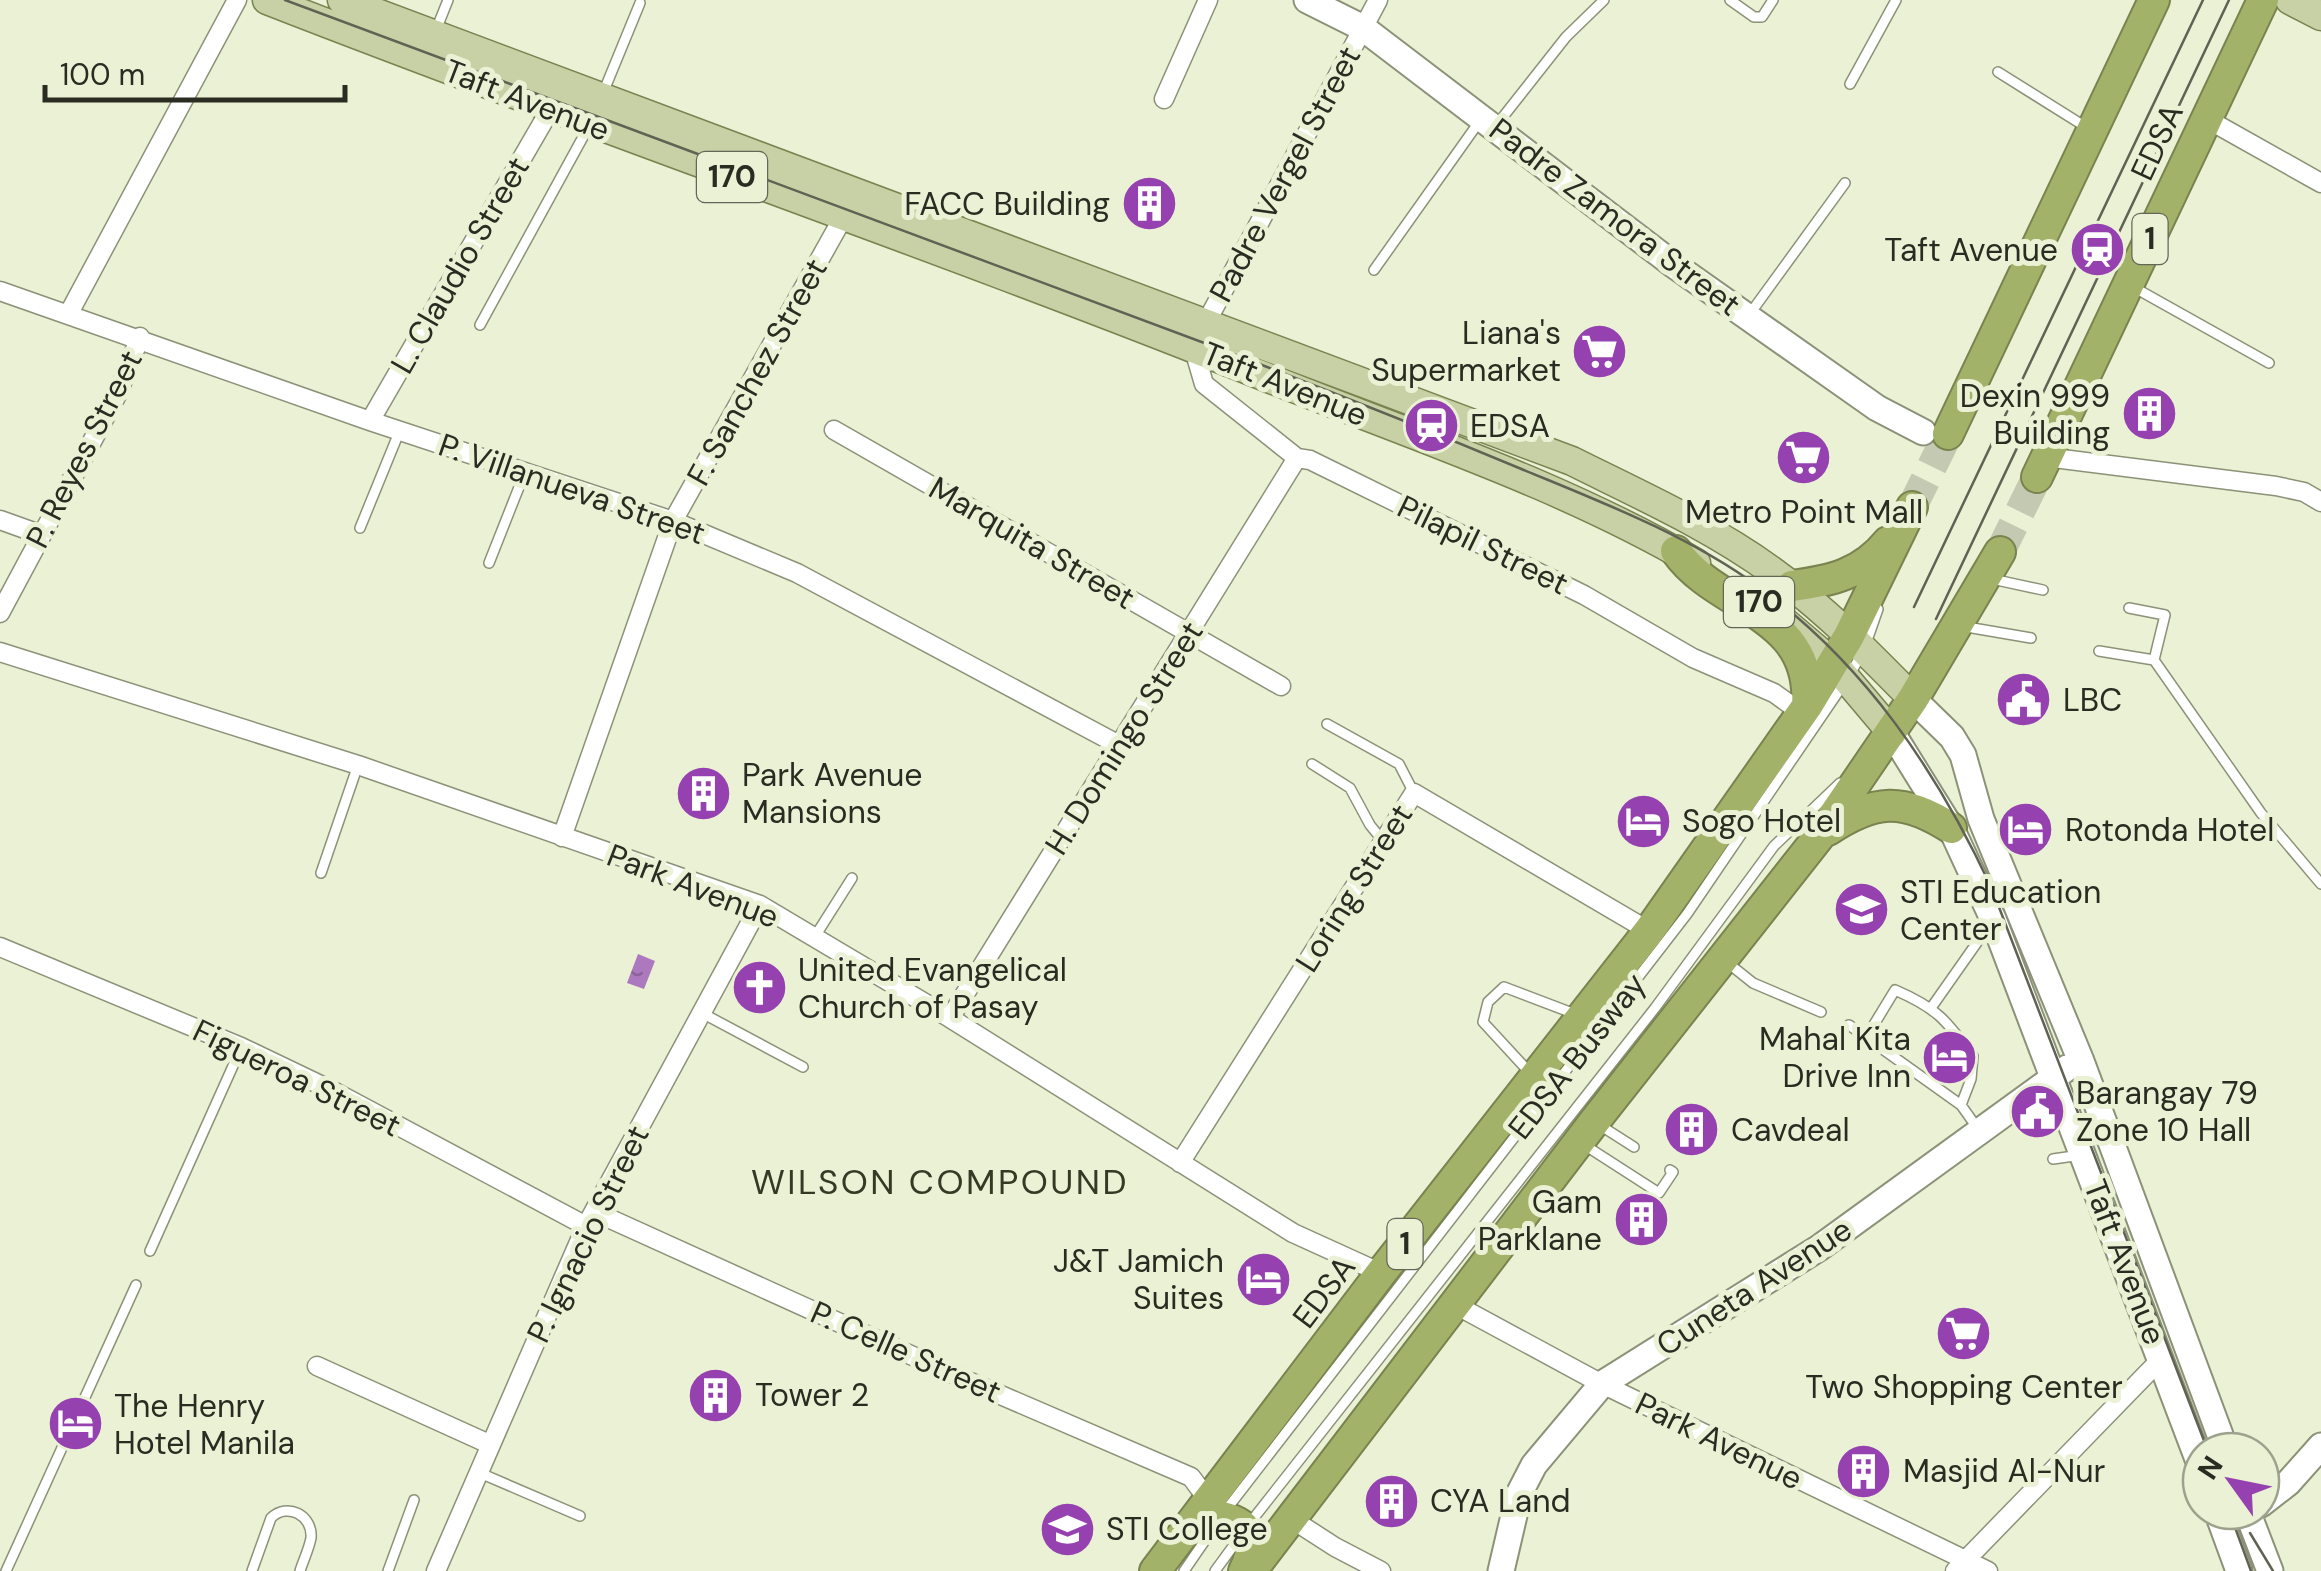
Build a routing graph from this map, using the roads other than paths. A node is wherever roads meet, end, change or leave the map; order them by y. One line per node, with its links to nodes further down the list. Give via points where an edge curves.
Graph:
1 (236, 0): 36 (street)
2 (267, 0): 23 (main road, Taft Avenue / 170)
3 (342, 0): 18 (main road, Taft Avenue / 170)
4 (448, 0): 18 (lane)
5 (1208, 0): 22 (street)
6 (1307, 0): 17 (main road, Padre Zamora Street)
7 (1378, 0): 17 (street, Padre Vergel Street)
8 (1604, 0): 25 (lane)
9 (1730, 0): 10 (lane, via 1762,17)
10 (1773, 0)
11 (1896, 0): 20 (lane)
12 (2154, 0): 27 (highway, EDSA)
13 (2263, 0): 24 (highway, EDSA / 1)
14 (2290, 0): 16 (main road)
15 (640, 3): 21 (lane)
16 (2321, 16)
17 (1363, 28): 25 (main road, Padre Zamora Street); 39 (street, Padre Vergel Street)
18 (433, 34): 21 (main road, Taft Avenue / 170)
19 (1998, 72): 27 (lane)
20 (1850, 84)
21 (601, 97): 26 (lane); 28 (main road, Taft Avenue / 170)
22 (1164, 99)
23 (550, 110): 26 (main road, Taft Avenue / 170); 42 (street, L. Claudio Street)
24 (2207, 119): 30 (street); 34 (highway, EDSA / 1)
25 (1488, 123): 33 (lane); 37 (main road, Padre Zamora Street)
26 (590, 124): 31 (main road, Taft Avenue / 170); 38 (lane)
27 (2092, 131): 45 (highway, EDSA)
28 (816, 177): 31 (lane); 32 (main road, Taft Avenue / 170)
29 (1844, 183): 37 (lane)
30 (2321, 183)
31 (806, 204): 32 (main road, Taft Avenue / 170)
32 (850, 205): 39 (main road, Taft Avenue / 170); 51 (street, F. Sanchez Street)
33 (1374, 270)
34 (2128, 284): 41 (lane); 47 (highway, EDSA / 1)
35 (0, 291): 36 (street, P. Villanueva Street)
36 (68, 313): 40 (street, P. Villanueva Street)
37 (1748, 316): 45 (main road, Padre Zamora Street, via 1877,408)
38 (480, 325)
39 (1201, 336): 46 (street, Pilapil Street, via 1198,372 1204,384); 55 (main road, Taft Avenue / 170, via 1558,494); 57 (main road, Taft Avenue / 170, via 1572,460 1699,524)
40 (140, 337): 42 (street, P. Villanueva Street); 53 (street, P. Reyes Street, via 118,393)
41 (2270, 363)
42 (370, 420): 43 (street, P. Villanueva Street)
43 (400, 430): 48 (street, P. Villanueva Street); 52 (lane)
44 (834, 430): 62 (street, Marquita Street)
45 (1936, 433)
46 (1297, 458): 62 (street, H. Domingo Street); 71 (street, Pilapil Street, via 1471,537 1693,658)
47 (2042, 467): 49 (street, via 2276,486)
48 (525, 472): 51 (street, P. Villanueva Street); 54 (lane)
49 (2321, 502)
50 (0, 520): 53 (street)
51 (673, 521): 74 (street, P. Villanueva Street, via 797,573); 80 (street, F. Sanchez Street)
52 (360, 528)
53 (42, 536): 60 (street, P. Reyes Street)
54 (490, 563)
55 (1682, 564): 68 (main road, Taft Avenue / 170, via 1750,595); 71 (highway, via 1792,645 1809,679)
56 (1993, 565): 58 (lane); 61 (highway, 1)
57 (1792, 586): 64 (main road, Taft Avenue / 170); 64 (highway, EDSA / 1, via 1832,581 1868,563 1912,507)
58 (2043, 590)
59 (2129, 608): 67 (lane, via 2164,614)
60 (0, 613)
61 (1958, 626): 63 (lane); 70 (highway, 1)
62 (1190, 634): 69 (street, Marquita Street); 74 (street, H. Domingo Street)
63 (2031, 638)
64 (1856, 644): 68 (highway, EDSA / 1); 70 (main road, Taft Avenue / 170)
65 (2099, 650): 67 (lane)
66 (0, 652): 76 (street, Park Avenue)
67 (2154, 660): 84 (lane, via 2260,814)
68 (1840, 671): 71 (highway, EDSA / 1); 73 (main road, Taft Avenue / 170); 128 (lane, EDSA Busway, via 1687,914)
69 (1281, 686)
70 (1913, 699): 73 (highway, 1); 99 (main road, Taft Avenue, via 1963,755 1981,819)
71 (1804, 709): 87 (highway, EDSA / 1)
72 (1327, 724): 77 (lane, via 1399,764)
73 (1892, 732): 78 (main road, Taft Avenue); 79 (highway, 1); 128 (lane, EDSA Busway, via 1774,846 1655,1008)
74 (1119, 746): 95 (street, H. Domingo Street)
75 (1312, 764): 81 (lane, via 1350,788)
76 (358, 765): 80 (street, Park Avenue); 82 (lane)
77 (1414, 793): 81 (street, Loring Street); 87 (street, Loring Street)
78 (1951, 828): 79 (highway, via 1905,806 1880,806 1855,812); 86 (main road, Taft Avenue)
79 (1821, 834): 90 (highway, 1)
80 (562, 836): 85 (street, Park Avenue)
81 (1383, 841): 109 (street, Loring Street)
82 (321, 873)
83 (852, 878): 88 (lane)
84 (2321, 884)
85 (760, 905): 88 (street, Park Avenue); 92 (street, P. Ignacio Street)
86 (1993, 919): 91 (lane); 101 (main road, Taft Avenue)
87 (1649, 931): 94 (highway, EDSA / 1)
88 (814, 938): 95 (street, Park Avenue)
89 (0, 947): 98 (street, Figueroa Street)
90 (1722, 958): 93 (lane, via 1753,982); 105 (highway, 1)
91 (1932, 1008): 97 (lane, via 1895,990); 103 (lane, via 1973,1056)
92 (702, 1012): 100 (lane); 111 (street, P. Ignacio Street)
93 (1821, 1012)
94 (1582, 1017): 102 (highway, EDSA / 1); 102 (lane, via 1504,988 1488,1002 1483,1022)
95 (950, 1018): 109 (street, Park Avenue)
96 (1849, 1025): 97 (lane)
97 (1867, 1036): 103 (lane)
98 (241, 1047): 111 (street, Figueroa Street); 112 (lane)
99 (2080, 1062): 101 (main road, Cuneta Avenue); 119 (main road, Taft Avenue)
100 (803, 1068)
101 (2054, 1076): 104 (main road, Cuneta Avenue); 107 (main road, Taft Avenue)
102 (1535, 1078): 113 (highway, EDSA / 1)
103 (1961, 1105): 104 (lane)
104 (1978, 1131): 118 (main road, Cuneta Avenue, via 1819,1248)
105 (1587, 1132): 106 (lane); 110 (lane, via 1659,1193); 115 (highway, 1)
106 (1634, 1148)
107 (2084, 1155): 108 (lane); 116 (main road, Taft Avenue)
108 (2053, 1159)
109 (1180, 1163): 113 (street, Park Avenue, via 1293,1233)
110 (1670, 1170)
111 (590, 1219): 123 (street, P. Ignacio Street); 128 (street, P. Celle Street, via 1192,1477)
112 (150, 1250)
113 (1382, 1273): 128 (highway, EDSA / 1)
114 (136, 1285): 134 (lane)
115 (1454, 1304): 118 (street, Park Avenue); 130 (highway, 1)
116 (2162, 1358): 120 (main road, Taft Avenue); 133 (street)
117 (317, 1366): 123 (street)
118 (1602, 1384): 133 (street, Park Avenue); 144 (main road, Cuneta Avenue, via 1534,1465)
119 (2214, 1416): 120 (main road); 122 (main road, Taft Avenue)
120 (2186, 1427): 121 (main road, Taft Avenue)
121 (2188, 1431)
122 (2219, 1431)
123 (489, 1444): 125 (street, P. Ignacio Street)
124 (2321, 1446): 126 (main road)
125 (477, 1472): 129 (lane); 138 (street, P. Ignacio Street)
126 (2281, 1488)
127 (414, 1500): 137 (lane)
128 (1219, 1515): 139 (highway, EDSA / 1); 140 (lane, EDSA Busway); 141 (lane, EDSA Busway); 142 (highway, via 1251,1536)
129 (580, 1516)
130 (1290, 1518): 142 (highway, 1); 143 (street)
131 (2233, 1531): 146 (main road)
132 (2243, 1531): 147 (main road)
133 (1960, 1565): 145 (street, Park Avenue)
134 (6, 1571)
135 (252, 1571): 136 (lane, via 271,1518 287,1509 309,1523 312,1535)
136 (300, 1571)
137 (388, 1571)
138 (436, 1571)
139 (1155, 1571)
140 (1184, 1571)
141 (1215, 1571)
142 (1248, 1571)
143 (1380, 1571)
144 (1500, 1571)
145 (1988, 1571)
146 (2239, 1571)
147 (2270, 1571)

